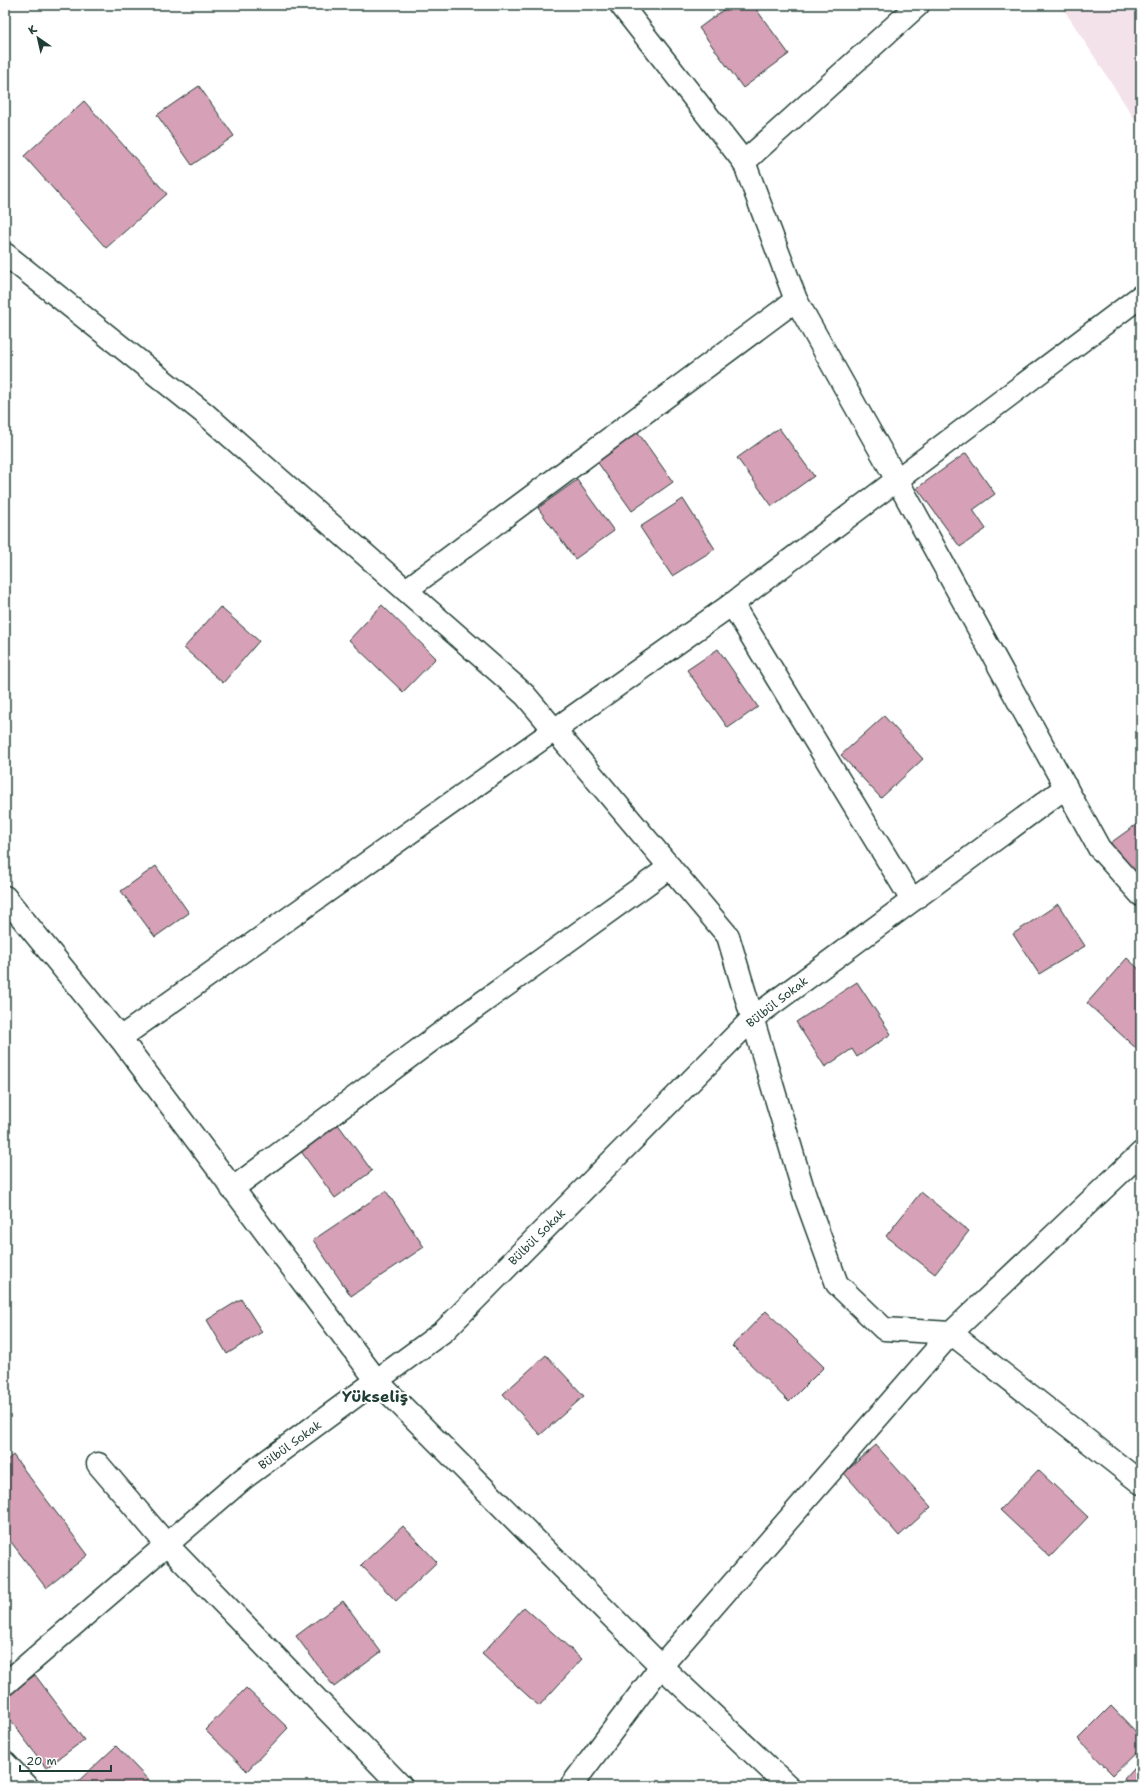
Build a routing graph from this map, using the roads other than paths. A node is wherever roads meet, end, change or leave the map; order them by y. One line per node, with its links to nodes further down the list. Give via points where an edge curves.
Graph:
1 (621, 5): 3 (street)
2 (918, 5): 3 (street)
3 (744, 162): 6 (street)
4 (5, 254): 8 (street, via 204,413)
5 (1141, 296): 7 (street)
6 (796, 300): 7 (street); 8 (street)
7 (897, 480): 9 (street); 11 (street)
8 (406, 590): 10 (street, via 525,695)
9 (732, 604): 10 (street); 15 (street)
10 (555, 731): 12 (street); 17 (street)
11 (1066, 787): 13 (street, via 1099,848); 15 (street, Bülbül Sokak)
12 (670, 867): 16 (street, via 728,936); 19 (street)
13 (1141, 895)
14 (5, 897): 17 (street)
15 (912, 900): 16 (street, Bülbül Sokak)
16 (753, 1018): 20 (street, via 806,1196 837,1284 884,1329); 21 (street, Bülbül Sokak, via 444,1331)
17 (120, 1038): 19 (street)
18 (1141, 1153): 20 (street)
19 (232, 1188): 21 (street)
20 (951, 1333): 23 (street); 25 (street)
21 (377, 1381): 24 (street, Bülbül Sokak, via 244,1478); 25 (street)
22 (98, 1464): 24 (street)
23 (1141, 1483)
24 (167, 1545): 26 (street, Bülbül Sokak); 29 (street)
25 (661, 1666): 30 (street); 31 (street)
26 (5, 1684)
27 (5, 1763): 28 (street)
28 (27, 1786)
29 (401, 1786)
30 (571, 1786)
31 (788, 1786)

